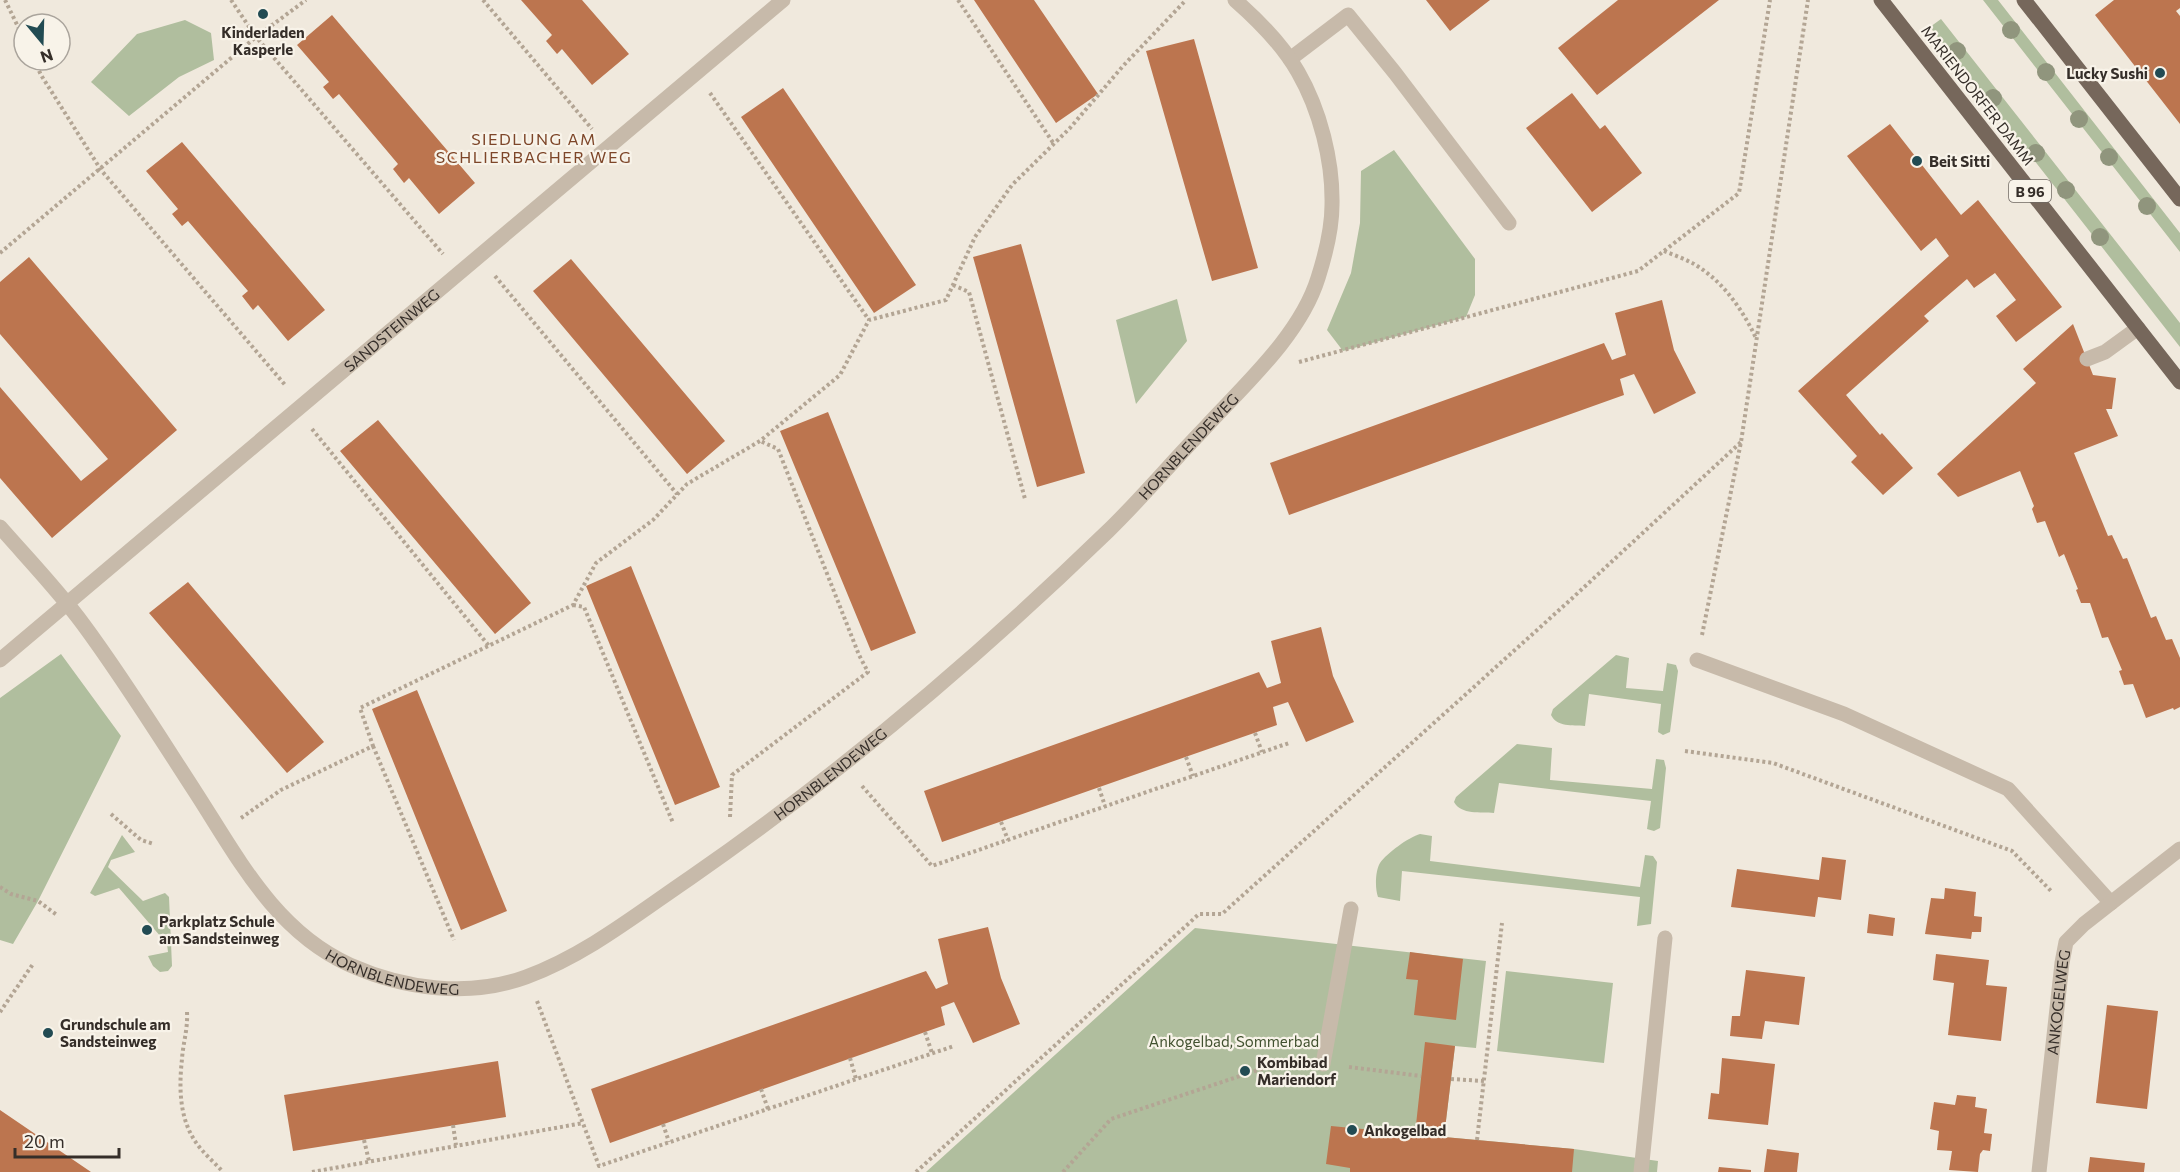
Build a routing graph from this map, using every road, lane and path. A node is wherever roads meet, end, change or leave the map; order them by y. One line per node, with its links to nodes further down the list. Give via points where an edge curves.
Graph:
1 (5, 0): 13 (path)
2 (231, 0): 14 (path)
3 (306, 0): 14 (path)
4 (483, 0): 18 (path)
5 (783, 0): 41 (street, SANDSTEINWEG)
6 (958, 0): 19 (path)
7 (1186, 0): 19 (path)
8 (1235, 0): 15 (street, HORNBLENDEWEG, via 1261,23)
9 (1770, 0): 23 (path, via 1739,193)
10 (1808, 0): 30 (path)
11 (1881, 0): 29 (main road, MARIENDORFER DAMM / B 96)
12 (2031, 3): 21 (main road)
13 (12, 14)
14 (256, 37): 20 (path); 25 (path)
15 (1290, 59): 22 (street, via 1348,15); 41 (street, HORNBLENDEWEG, via 1313,104 1323,138 1332,208 1317,283 1280,346 1112,528 981,650 818,785 592,945 558,964 520,979 472,989 431,988 394,981 346,964 300,934 248,876)
16 (40, 72): 20 (path)
17 (710, 93): 28 (path)
18 (592, 130)
19 (1054, 144): 27 (path, via 1012,185 975,237)
20 (101, 170): 24 (path); 34 (path)
21 (2180, 199)
22 (1509, 222)
23 (1663, 251): 30 (path, via 1694,264 1718,282 1743,312); 32 (path, via 1638,271)
24 (0, 254)
25 (443, 255)
26 (495, 275): 38 (path)
27 (954, 285): 28 (path, via 946,300); 39 (path, via 969,292)
28 (869, 321): 36 (path, via 840,375)
29 (2138, 328): 31 (street); 33 (main road, MARIENDORFER DAMM / B 96)
30 (1756, 339): 37 (path)
31 (2087, 359)
32 (1299, 362)
33 (2180, 382)
34 (287, 387)
35 (312, 429): 43 (path)
36 (760, 441): 38 (path, via 687,484); 58 (path, via 777,449 868,672 732,775)
37 (1741, 442): 45 (path); 99 (path, via 1222,914 1199,914)
38 (677, 494): 42 (path, via 653,520 596,563)
39 (1025, 499)
40 (0, 527): 41 (street, HORNBLENDEWEG)
41 (67, 605): 44 (street, SANDSTEINWEG)
42 (573, 605): 43 (path); 60 (path, via 584,607)
43 (489, 646): 48 (path, via 360,708)
44 (0, 660)
45 (1697, 660): 66 (street, via 1844,714 2008,789)
46 (1255, 733): 50 (path)
47 (1289, 743): 50 (path)
48 (373, 747): 57 (path, via 281,790); 71 (path)
49 (1685, 751): 65 (path, via 1773,762 2012,851)
50 (1262, 752): 52 (path)
51 (1186, 757): 52 (path)
52 (1193, 776): 55 (path)
53 (862, 786): 61 (path, via 932,866)
54 (1099, 788): 55 (path)
55 (1105, 806): 61 (path)
56 (111, 814): 62 (path, via 141,840)
57 (241, 818)
58 (730, 822)
59 (1001, 822): 61 (path)
60 (673, 823)
61 (1008, 840)
62 (154, 844)
63 (2180, 849): 66 (street, ANKOGELWEG)
64 (0, 887): 68 (path, via 38,901)
65 (2052, 892)
66 (2111, 903): 102 (street, ANKOGELWEG, via 2066,942)
67 (1351, 909): 80 (street)
68 (57, 915)
69 (1502, 923): 84 (path)
70 (1665, 938): 101 (street)
71 (454, 940)
72 (33, 964): 74 (path)
73 (537, 1002): 87 (path)
74 (0, 1012)
75 (187, 1012): 96 (path, via 181,1102 195,1142)
76 (925, 1032): 78 (path)
77 (954, 1046): 78 (path)
78 (932, 1053): 82 (path)
79 (850, 1058): 82 (path)
80 (1323, 1064): 81 (path); 100 (path, via 1285,1061 1111,1119)
81 (1421, 1076)
82 (856, 1079): 86 (path)
83 (1451, 1079): 84 (path)
84 (1484, 1081): 91 (path)
85 (761, 1089): 86 (path)
86 (768, 1108): 92 (path)
87 (583, 1123): 93 (path); 95 (path)
88 (663, 1124): 92 (path)
89 (453, 1125): 93 (path)
90 (364, 1140): 94 (path)
91 (1477, 1140)
92 (669, 1142): 95 (path)
93 (456, 1145): 94 (path)
94 (369, 1161): 97 (path)
95 (599, 1166): 98 (path)
96 (223, 1172)
97 (312, 1172)
98 (601, 1172)
99 (916, 1172)
100 (1063, 1172)
101 (1641, 1172)
102 (2039, 1172)

